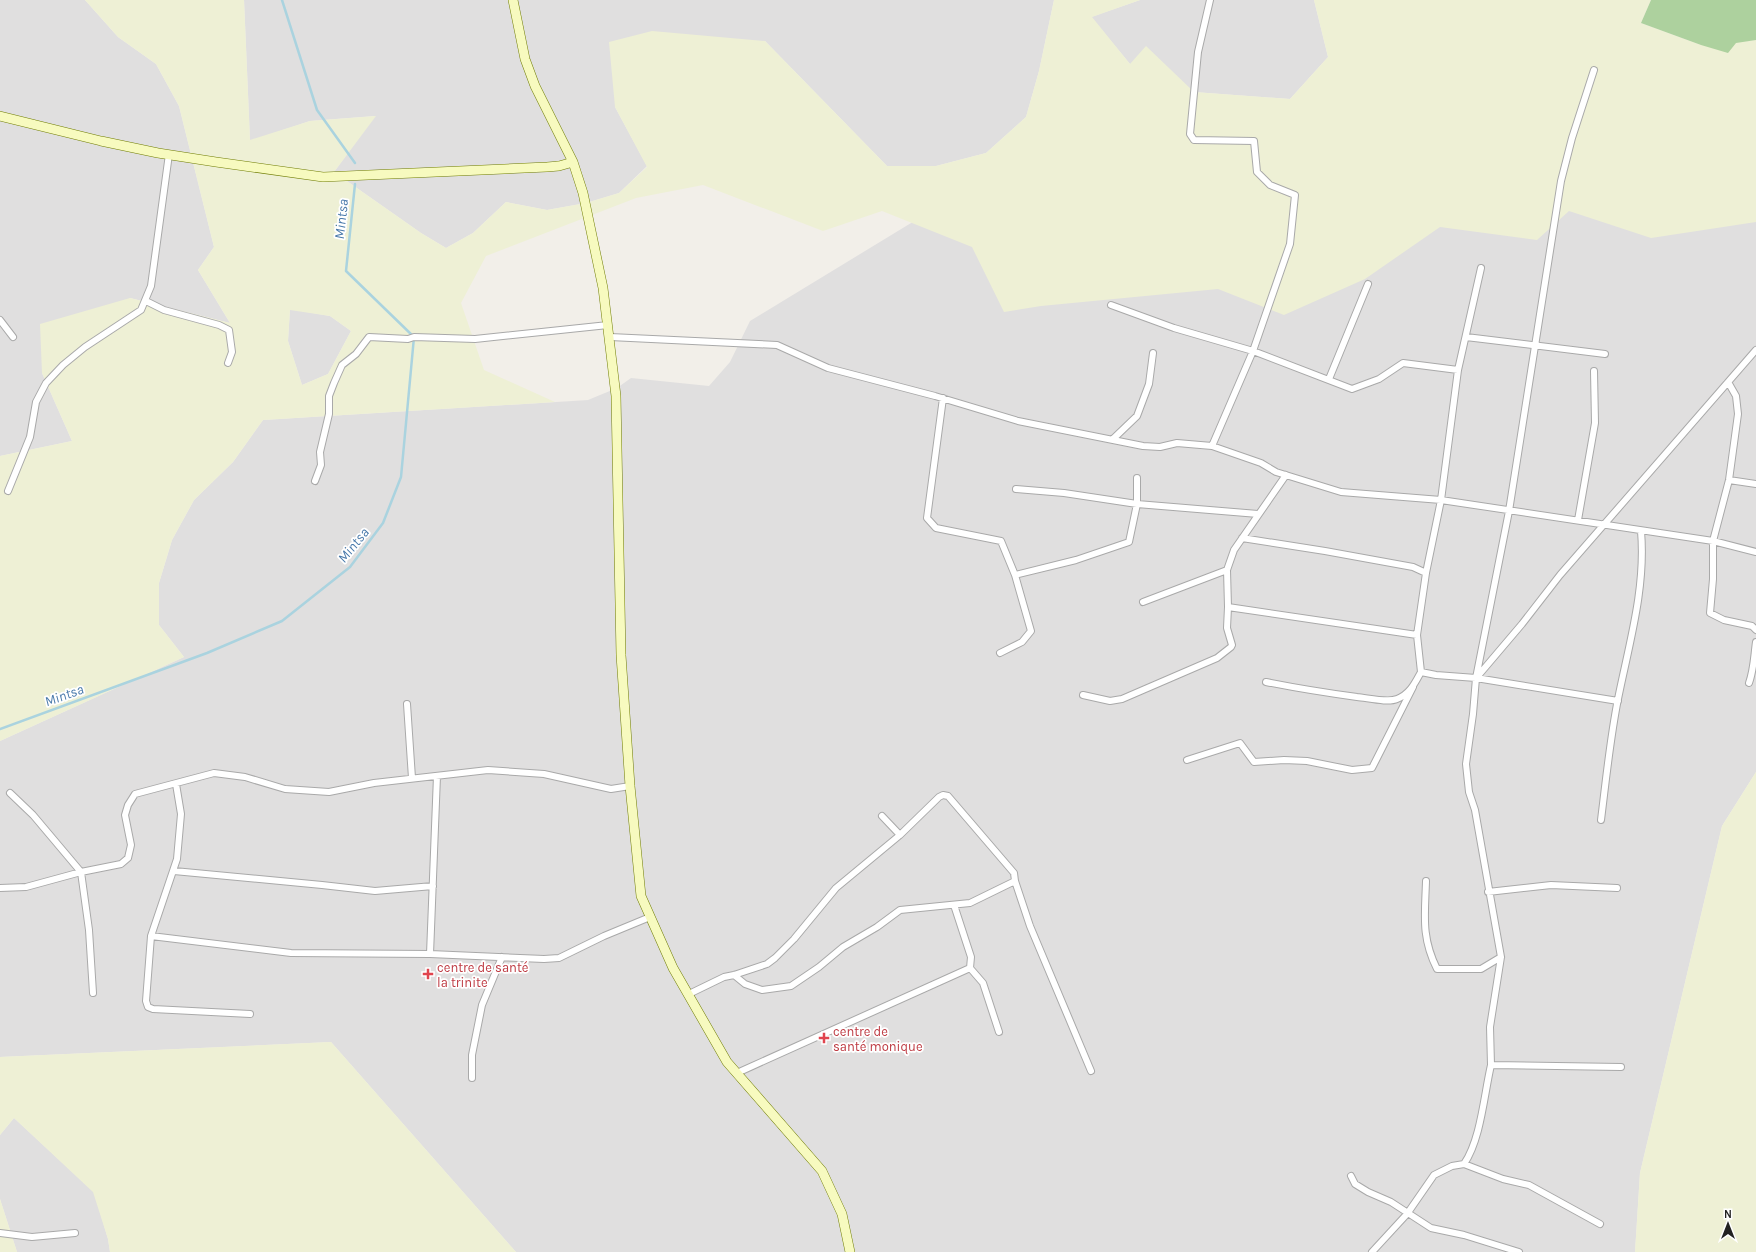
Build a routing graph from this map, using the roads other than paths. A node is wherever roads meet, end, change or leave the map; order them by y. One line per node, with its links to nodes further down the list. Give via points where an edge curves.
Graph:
1 (513, 0): 6 (main road, via 525,59 535,86)
2 (1210, 0): 18 (street, via 1198,52 1190,134 1194,140 1254,141 1257,172 1270,185 1295,194 1290,244)
3 (1594, 70): 16 (street, via 1561,181)
4 (0, 116): 5 (main road, via 101,141)
5 (169, 154): 6 (main road, via 323,177 547,167); 9 (street, via 151,286)
6 (573, 162): 12 (main road, via 589,218)
7 (1481, 268): 14 (street)
8 (1368, 284): 24 (street)
9 (146, 301): 21 (street, via 164,310 229,330 232,352); 35 (street, via 141,310 85,347 46,383 36,402 30,437)
10 (1111, 305): 18 (street, via 1174,328)
11 (0, 320): 13 (street)
12 (608, 325): 15 (main road); 32 (street, via 475,339 369,338 356,354 342,365 329,396 329,414)
13 (13, 337)
14 (1466, 337): 16 (street); 22 (street)
15 (610, 338): 26 (street, via 777,345 828,368); 67 (main road, via 616,396 621,655)
16 (1534, 344): 20 (street); 38 (street)
17 (1756, 350): 25 (street)
18 (1253, 351): 24 (street); 28 (street)
19 (1153, 353): 27 (street, via 1149,384 1136,416)
20 (1604, 354)
21 (228, 363)
22 (1458, 370): 24 (street, via 1403,363 1379,379 1352,389); 36 (street)
23 (1594, 371): 40 (street, via 1595,423)
24 (1329, 380)
25 (1728, 382): 31 (street, via 1736,396 1738,414); 41 (street)
26 (943, 398): 27 (street, via 1018,421); 48 (street, via 927,518 936,528 1001,541)
27 (1113, 439): 28 (street, via 1160,447 1177,443)
28 (1212, 446): 29 (street, via 1261,463)
29 (1286, 475): 36 (street, via 1341,492); 39 (street)
30 (1137, 478): 37 (street)
31 (1729, 480): 33 (street); 44 (street)
32 (315, 482)
33 (1756, 484)
34 (1016, 489): 37 (street)
35 (8, 491)
36 (1441, 500): 38 (street); 47 (street)
37 (1137, 504): 39 (street); 48 (street, via 1129,542 1076,560)
38 (1509, 511): 40 (street); 56 (street)
39 (1258, 514): 43 (street)
40 (1578, 520): 41 (street)
41 (1605, 524): 42 (street); 56 (street)
42 (1641, 531): 44 (street); 61 (street, via 1643,552 1635,623)
43 (1242, 538): 46 (street, via 1234,550); 47 (street, via 1413,567)
44 (1713, 541): 45 (street); 51 (street, via 1710,613 1724,620 1752,626)
45 (1756, 552)
46 (1227, 570): 49 (street); 50 (street)
47 (1426, 573): 52 (street)
48 (1015, 575): 54 (street, via 1031,631 1022,642)
49 (1143, 602)
50 (1228, 608): 52 (street); 60 (street, via 1227,628 1232,644 1217,658 1122,699 1110,701)
51 (1756, 630)
52 (1417, 635): 55 (street)
53 (1756, 642): 58 (street, via 1754,668)
54 (1000, 653)
55 (1421, 672): 56 (street); 59 (street)
56 (1476, 678): 61 (street); 79 (street, via 1466,764)
57 (1266, 682): 59 (street, via 1377,700 1396,700)
58 (1749, 683)
59 (1412, 687): 63 (street, via 1372,768 1352,770 1307,761 1254,762 1240,743)
60 (1083, 695)
61 (1618, 701): 70 (street)
62 (407, 704): 65 (street)
63 (1187, 760)
64 (437, 776): 65 (street); 67 (street, via 488,770 544,774 611,789); 76 (street)
65 (412, 778): 66 (street, via 374,782 329,792 285,789 245,777 214,773)
66 (176, 784): 72 (street, via 181,814); 73 (street, via 135,794 128,805 126,815 131,845 128,858 121,864)
67 (630, 786): 81 (main road, via 641,896)
68 (10, 793): 73 (street, via 33,815)
69 (882, 816): 71 (street)
70 (1601, 820)
71 (900, 835): 74 (street, via 939,797 948,796 1014,873); 87 (street, via 836,888 775,958 767,964)
72 (174, 871): 76 (street, via 375,891); 82 (street)
73 (80, 872): 77 (street, via 26,887); 88 (street, via 89,930)
74 (1015, 881): 80 (street, via 970,903); 94 (street, via 1030,926)
75 (1426, 881): 84 (street, via 1425,934 1437,968 1481,968)
76 (433, 886): 83 (street)
77 (0, 888)
78 (1617, 888): 79 (street, via 1551,885)
79 (1488, 892): 84 (street)
80 (954, 905): 86 (street, via 971,957); 87 (street, via 900,910 843,947 791,986 762,990 745,984)
81 (650, 917): 85 (street, via 559,958); 89 (main road, via 673,968)
82 (151, 936): 83 (street, via 291,953); 90 (street, via 146,1001 148,1007 153,1010)
83 (430, 954): 85 (street)
84 (1501, 956): 92 (street, via 1490,1027)
85 (502, 957): 96 (street, via 482,1004 472,1055)
86 (970, 968): 91 (street, via 983,983); 95 (street)
87 (734, 975): 89 (street, via 724,977)
88 (93, 993)
89 (689, 994): 95 (main road, via 727,1062)
90 (250, 1014)
91 (999, 1032)
92 (1491, 1065): 93 (street); 97 (street, via 1471,1154)
93 (1621, 1067)
94 (1091, 1070)
95 (737, 1073): 103 (main road, via 822,1171 842,1214)
96 (472, 1078)
97 (1464, 1164): 99 (street, via 1452,1166 1434,1175); 100 (street, via 1503,1179 1529,1184)
98 (1351, 1176): 99 (street, via 1355,1184 1391,1202)
99 (1407, 1214): 104 (street); 105 (street, via 1431,1228)
100 (1600, 1224)
101 (0, 1233): 102 (street, via 32,1237)
102 (75, 1233)
103 (850, 1252)
104 (1372, 1252)
105 (1519, 1252)

